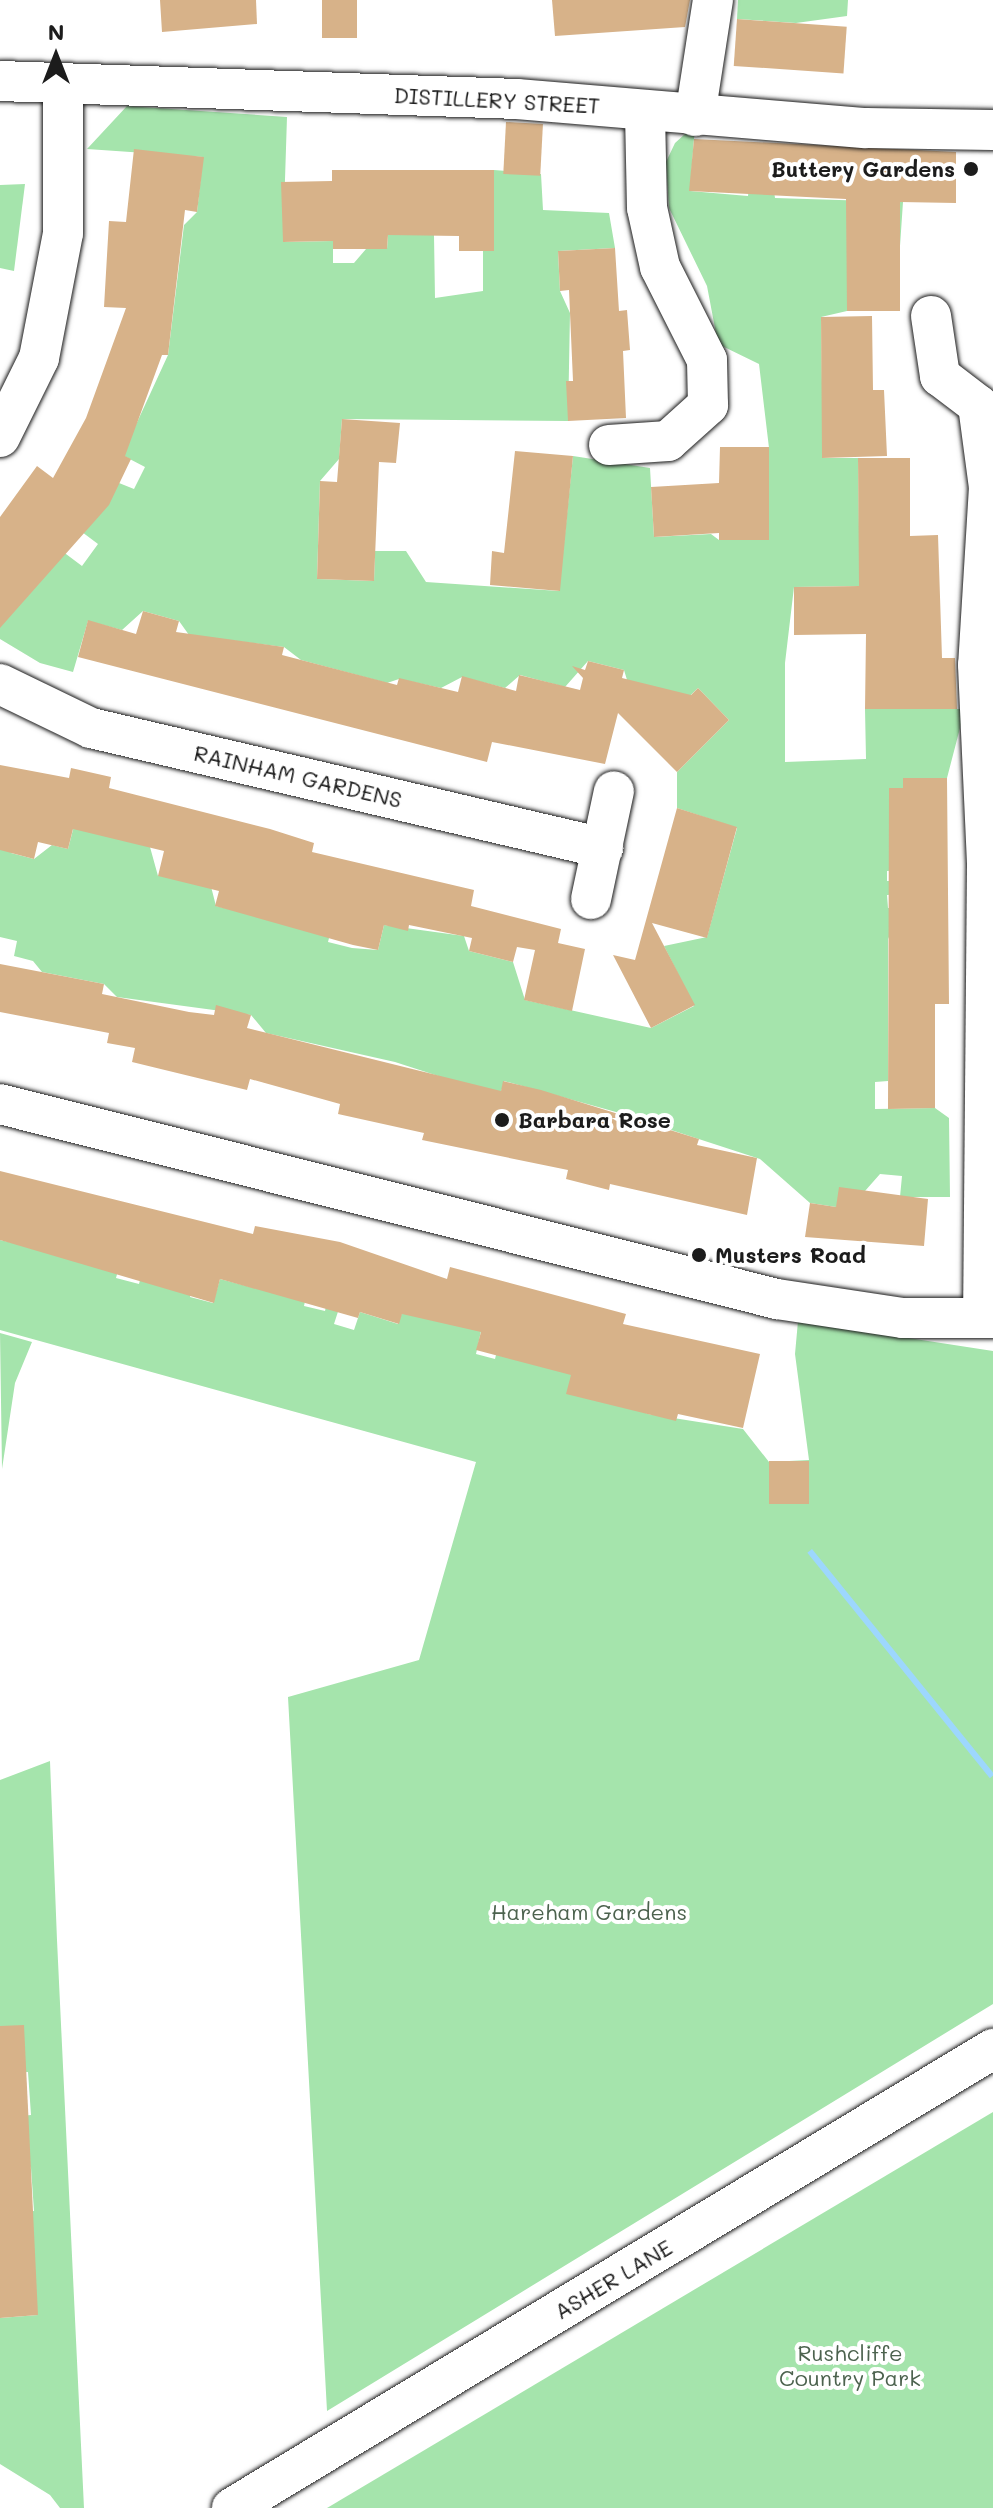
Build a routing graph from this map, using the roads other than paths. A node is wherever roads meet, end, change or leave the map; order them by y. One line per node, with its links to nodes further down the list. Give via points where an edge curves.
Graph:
1 (713, 0): 5 (street)
2 (0, 81): 3 (street, DISTILLERY STREET)
3 (63, 84): 4 (street, DISTILLERY STREET, via 517,99); 8 (street, via 63,233 39,358)
4 (645, 110): 5 (street, DISTILLERY STREET); 9 (street, via 647,208 660,267 707,360 708,405 668,441)
5 (695, 116): 6 (street, DISTILLERY STREET)
6 (993, 130)
7 (931, 316): 11 (street, via 940,376 978,405 989,487 978,665)
8 (0, 437)
9 (609, 445)
10 (0, 684): 13 (street, RAINHAM GARDENS, via 91,728)
11 (987, 702): 16 (street)
12 (614, 791): 13 (street)
13 (603, 848): 14 (street)
14 (591, 899)
15 (0, 1104): 16 (street, via 777,1299 903,1318)
16 (988, 1318)
17 (993, 2049): 18 (street, ASHER LANE)
18 (232, 2508)

